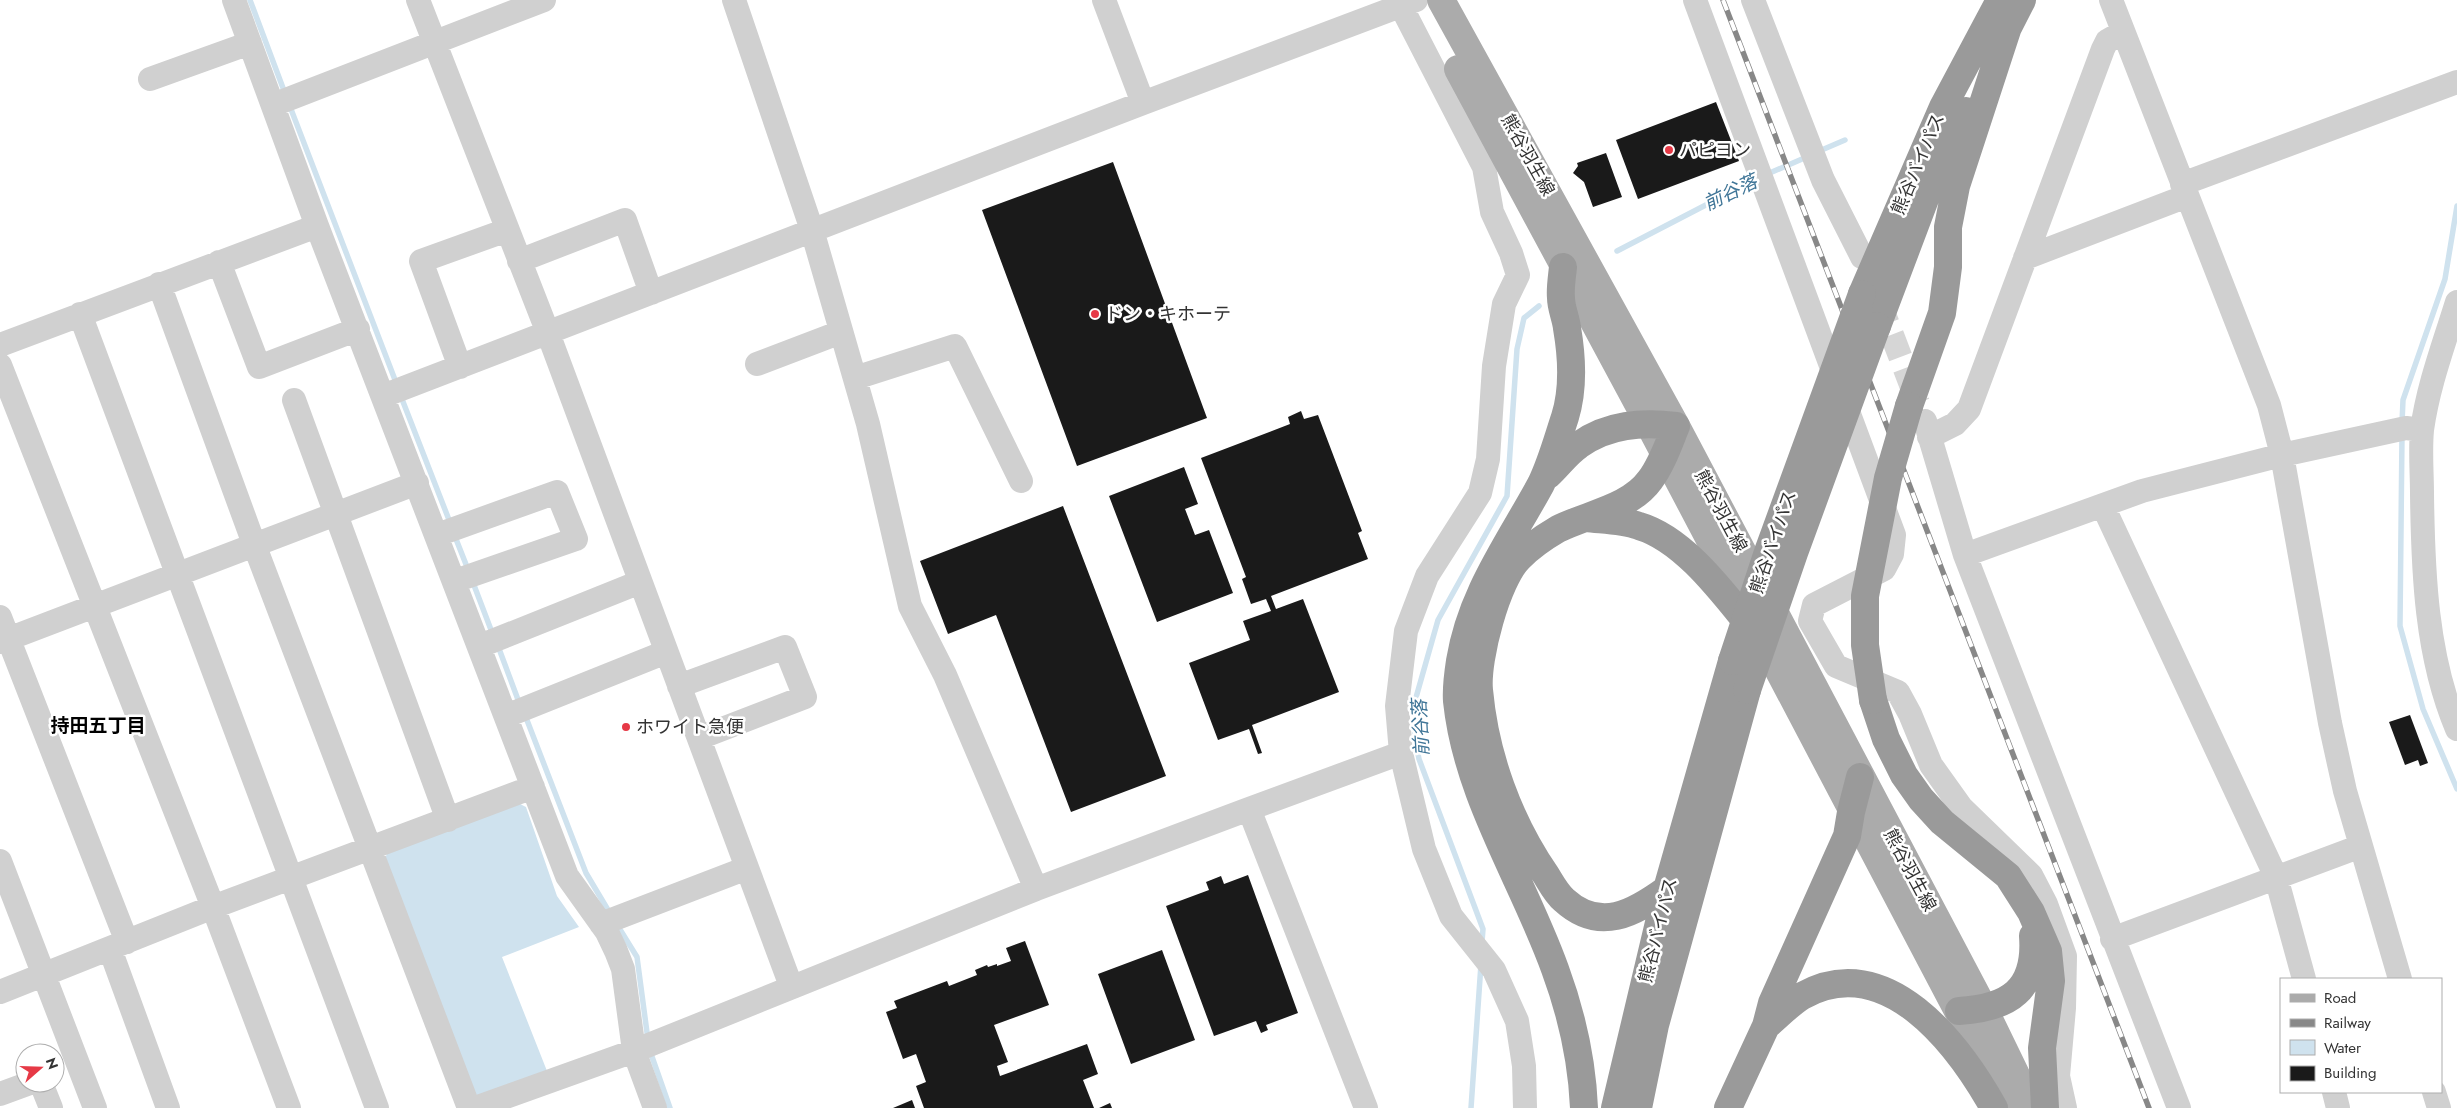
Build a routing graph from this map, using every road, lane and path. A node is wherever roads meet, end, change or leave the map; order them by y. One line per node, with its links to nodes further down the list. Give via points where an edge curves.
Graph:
1 (234, 0): 14 (street)
2 (418, 0): 15 (street)
3 (544, 0): 15 (street)
4 (734, 0): 23 (street)
5 (1104, 0): 18 (street)
6 (1441, 0): 45 (main road, 熊谷羽生線)
7 (1694, 0): 119 (street, via 1894,536 1892,554 1884,569 1814,605 1810,621 1836,666 1898,692 1931,764 1961,807 2031,876 2039,890 2065,956 2058,1076)
8 (1753, 0): 24 (street, via 1823,180)
9 (2022, 0): 12 (highway, 熊谷バイパス)
10 (2111, 0): 13 (street)
11 (1413, 2): 18 (street); 28 (main road, 熊谷羽生線); 70 (street, via 1484,167 1492,212 1518,275 1504,304 1494,366 1488,459 1480,493 1427,576 1406,631 1397,706)
12 (2005, 12): 44 (highway, via 1956,186 1948,227 1948,268 1942,313); 82 (highway, 熊谷バイパス, bridge, via 1943,107 1862,294 1769,549 1732,661); 113 (highway, 熊谷バイパス, bridge, via 1934,175 1794,553 1748,690 1655,1025)
13 (2123, 32): 20 (street); 25 (street, via 2108,41 2103,49)
14 (250, 43): 16 (street); 19 (street)
15 (435, 43): 19 (street); 22 (street)
16 (150, 79)
17 (2457, 82): 20 (street)
18 (1143, 102): 23 (street)
19 (273, 105): 21 (street)
20 (2184, 190): 25 (street); 48 (street, via 2270,404)
21 (317, 226): 27 (street); 33 (street)
22 (507, 230): 26 (street); 39 (street, via 421,261)
23 (812, 230): 30 (street); 34 (street)
24 (1862, 257)
25 (2025, 258): 44 (street, via 1968,409 1955,424)
26 (519, 261): 30 (street, via 625,220); 35 (street)
27 (219, 262): 29 (street); 33 (street, via 259,367)
28 (1563, 266): 43 (main road, 熊谷羽生線); 50 (highway, via 1560,298 1567,326 1572,374 1566,414)
29 (158, 284): 32 (street); 56 (street)
30 (651, 293): 35 (street)
31 (2457, 302): 46 (street)
32 (80, 314): 36 (street); 58 (street)
33 (358, 329): 41 (street)
34 (841, 332): 37 (street); 40 (street)
35 (548, 333): 39 (street); 60 (street)
36 (0, 345)
37 (758, 364)
38 (0, 365): 61 (street)
39 (460, 367): 41 (street)
40 (855, 378): 49 (street, via 955,346); 83 (street, via 889,508 910,606 945,675)
41 (384, 396): 51 (street)
42 (294, 400): 53 (street)
43 (1648, 422): 45 (highway); 47 (main road, 熊谷羽生線); 50 (highway, via 1601,432 1578,445)
44 (1921, 422): 57 (street); 85 (highway, bridge, via 1888,478 1865,596 1865,645 1873,700 1886,739 1920,799 1942,822 2008,876)
45 (1676, 426): 47 (highway); 71 (main road, 熊谷羽生線)
46 (2422, 430): 48 (street, via 2406,428); 68 (street, via 2423,544 2431,630 2450,713)
47 (1663, 455): 54 (highway, via 1650,480 1633,497); 63 (main road, 熊谷羽生線)
48 (2282, 455): 52 (street, via 2142,491); 76 (street, via 2330,723)
49 (1021, 481)
50 (1542, 482): 111 (highway, via 1499,554 1471,613 1464,639 1457,699 1462,736 1477,784 1555,968 1575,1030)
51 (416, 483): 53 (street); 55 (street)
52 (2103, 506): 57 (street); 80 (street)
53 (335, 514): 56 (street); 75 (street)
54 (1585, 518): 63 (highway, via 1640,526 1671,542 1696,564); 82 (highway, via 1557,530 1518,559 1498,593 1484,639 1478,688 1491,763 1529,851 1561,898 1577,912 1596,917 1621,916 1644,906)
55 (437, 535): 59 (street); 59 (street, via 556,492 576,539)
56 (254, 544): 58 (street); 77 (street)
57 (1965, 554): 87 (street)
58 (177, 573): 61 (street); 81 (street)
59 (455, 581): 64 (street)
60 (640, 582): 64 (street); 65 (street)
61 (94, 605): 62 (street); 84 (street)
62 (3, 633): 88 (street)
63 (1760, 638): 74 (main road, 熊谷羽生線)
64 (480, 646): 67 (street)
65 (666, 652): 66 (street); 67 (street)
66 (679, 686): 69 (street); 69 (street, via 786,647 805,697)
67 (506, 716): 72 (street)
68 (2457, 729)
69 (699, 738): 79 (street)
70 (1401, 753): 73 (street); 110 (street, via 1424,849 1451,916 1494,970 1517,1021 1524,1066)
71 (1860, 777): 74 (highway); 94 (main road, 熊谷羽生線)
72 (533, 787): 75 (street); 86 (street, via 567,876)
73 (1248, 809): 83 (street); 109 (street)
74 (1851, 812): 94 (main road, 熊谷羽生線); 95 (highway, via 1847,836 1772,1003)
75 (448, 820): 77 (street)
76 (2361, 846): 80 (street); 91 (street)
77 (371, 850): 81 (street); 102 (street)
78 (0, 861): 89 (street)
79 (747, 868): 86 (street); 92 (street)
80 (2276, 877): 87 (street); 90 (street)
81 (292, 879): 84 (street); 107 (street)
82 (1668, 888): 112 (highway, 熊谷バイパス)
83 (1036, 889): 92 (street)
84 (213, 907): 88 (street); 106 (street)
85 (2031, 912): 94 (highway, via 2034,952 2030,975 2011,998); 118 (highway, via 2048,951 2051,981 2042,1048)
86 (601, 924): 96 (street, via 623,969)
87 (2112, 939): 120 (street)
88 (118, 946): 89 (street); 105 (street)
89 (44, 975): 93 (street); 104 (street)
90 (2304, 978)
91 (2400, 978)
92 (791, 986): 96 (street)
93 (0, 992)
94 (1972, 1010): 116 (main road, 熊谷羽生線); 117 (main road, 熊谷羽生線)
95 (1766, 1026): 114 (highway); 115 (highway, via 1801,997 1828,986 1863,983 1898,996 1932,1022 1981,1084)
96 (634, 1051): 102 (street); 108 (street)
97 (15, 1088): 101 (street)
98 (45, 1093): 103 (street)
99 (2334, 1093): 121 (street)
100 (2434, 1093): 122 (street)
101 (0, 1094)
102 (477, 1107)
103 (51, 1108)
104 (95, 1108)
105 (168, 1108)
106 (289, 1108)
107 (377, 1108)
108 (655, 1108)
109 (1366, 1108)
110 (1525, 1108)
111 (1584, 1108)
112 (1615, 1108)
113 (1638, 1108)
114 (1728, 1108)
115 (1994, 1108)
116 (2008, 1108)
117 (2032, 1108)
118 (2045, 1108)
119 (2065, 1108)
120 (2179, 1108)
121 (2338, 1108)
122 (2438, 1108)

